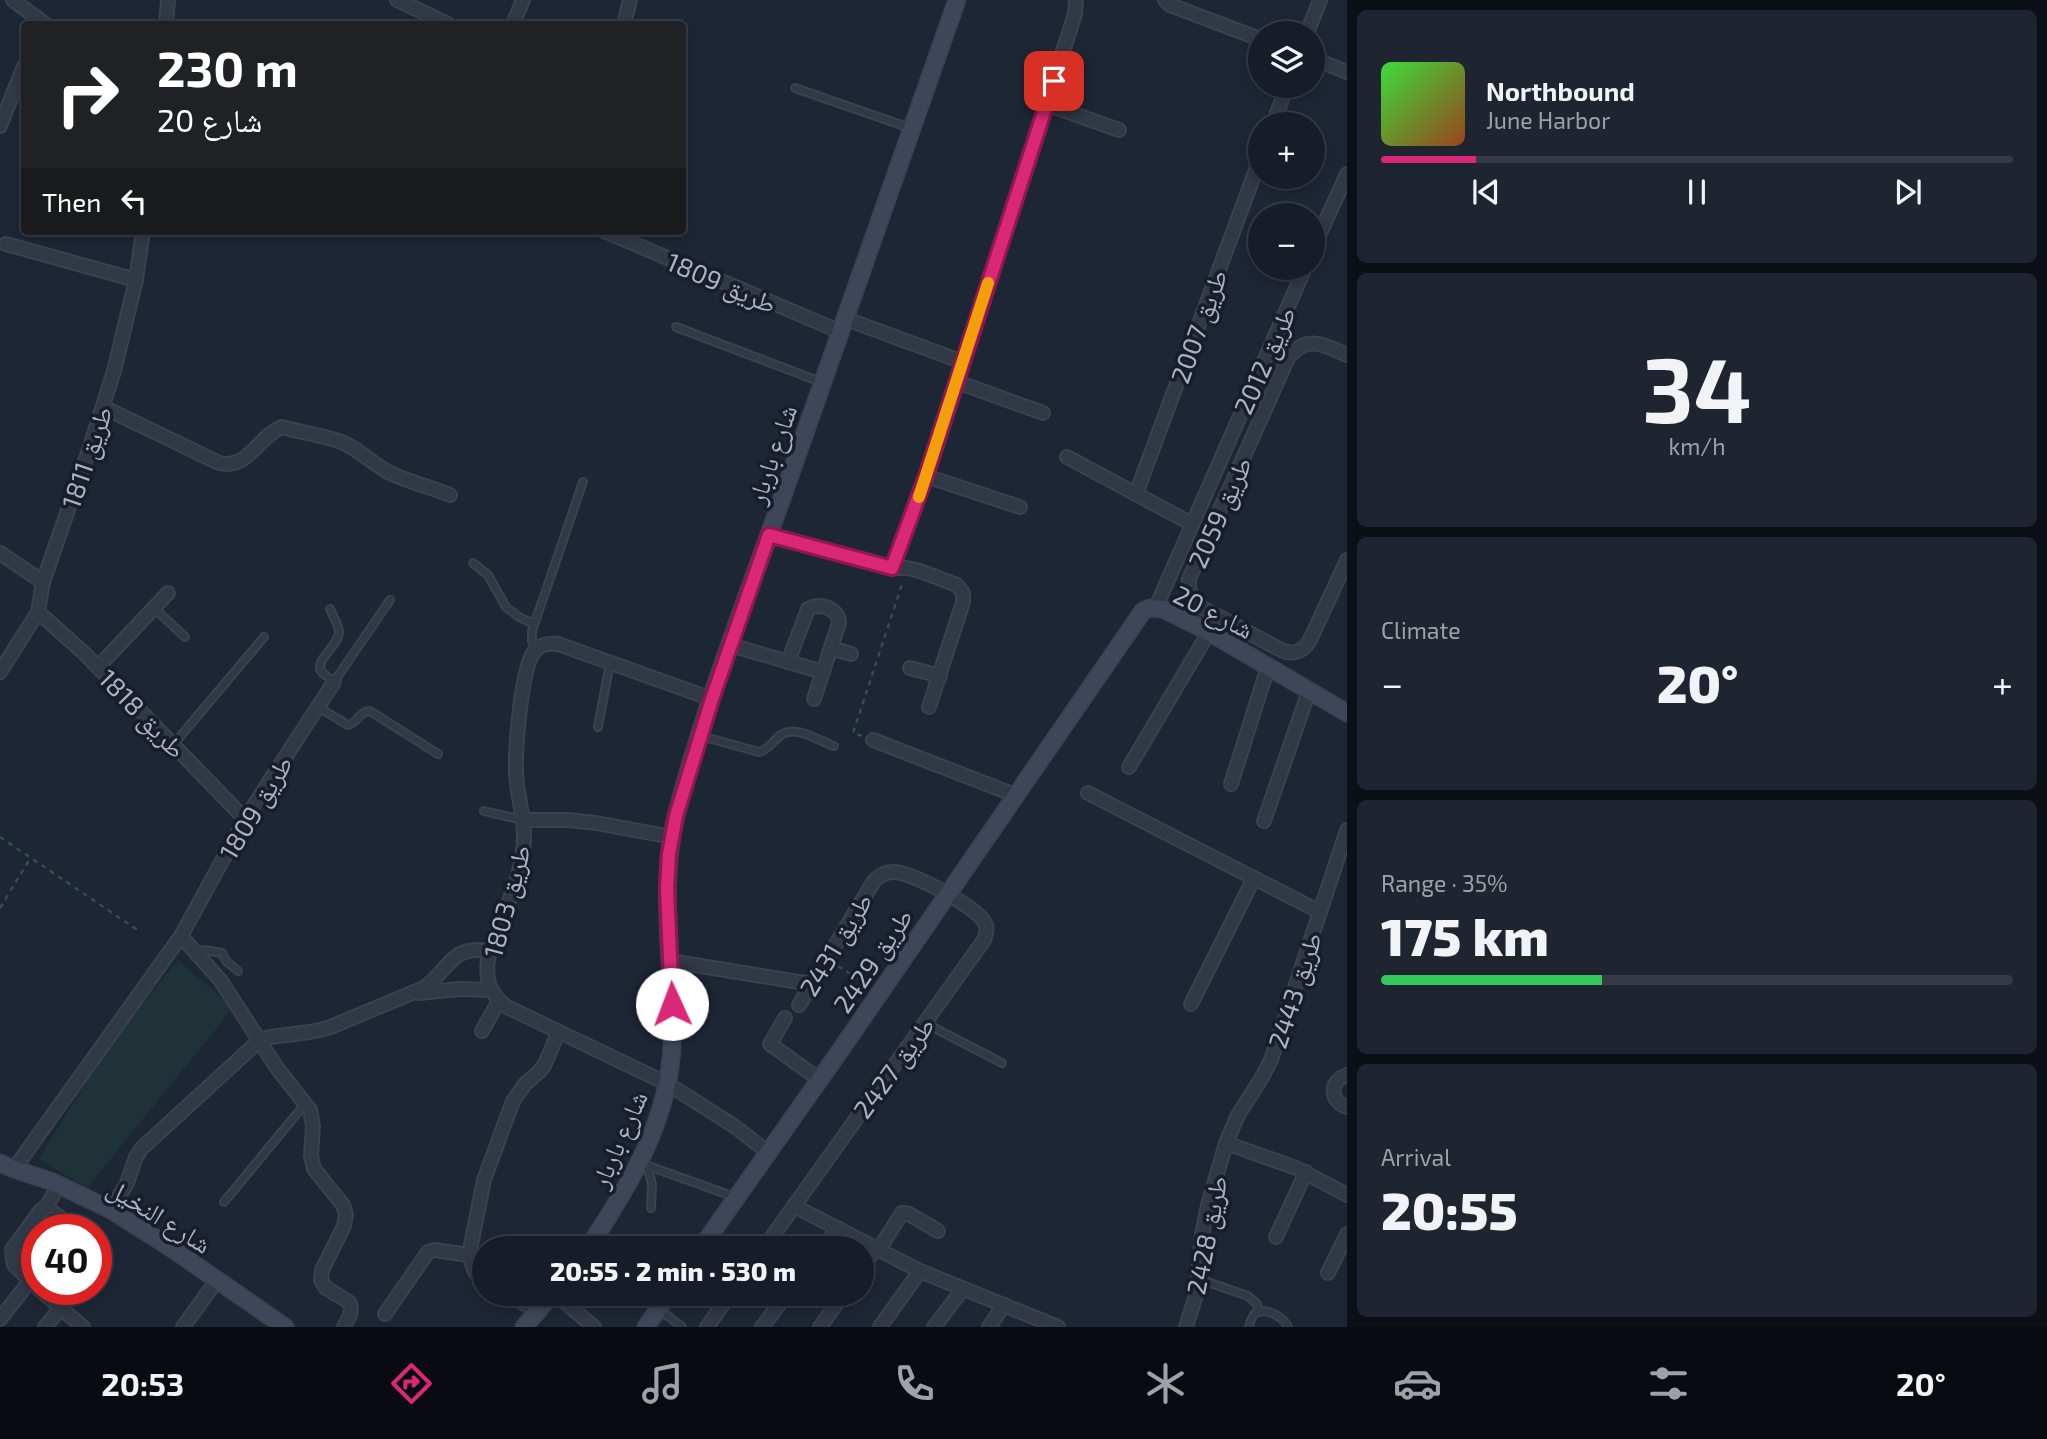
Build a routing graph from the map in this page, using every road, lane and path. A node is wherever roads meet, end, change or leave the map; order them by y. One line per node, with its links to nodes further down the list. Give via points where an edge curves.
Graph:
1 (13, 0): 10 (street)
2 (168, 0): 11 (street)
3 (397, 0): 12 (street)
4 (523, 0): 13 (street)
5 (630, 0): 14 (street)
6 (957, 0): 23 (street, شارع باربار)
7 (1076, 0): 21 (street)
8 (1165, 0): 16 (street)
9 (1320, 0): 15 (street)
10 (39, 21)
11 (166, 21)
12 (442, 21)
13 (514, 21)
14 (625, 21)
15 (1312, 21)
16 (1248, 34)
17 (1325, 63): 18 (street)
18 (1347, 72)
19 (21, 74): 22 (street)
20 (795, 88): 23 (lane)
21 (1046, 104): 24 (street); 36 (street)
22 (0, 126)
23 (912, 129): 33 (street, شارع باربار)
24 (1119, 130)
25 (1347, 174): 27 (street)
26 (1249, 189): 44 (street, طريق 2007)
27 (1325, 222)
28 (142, 235): 31 (street, طريق 1811)
29 (614, 235): 33 (street, طريق 1809)
30 (6, 244): 31 (street)
31 (136, 280): 39 (street, طريق 1811)
32 (1300, 280): 47 (street, طريق 2012)
33 (843, 326): 36 (street, طريق 1809); 38 (street, شارع باربار)
34 (676, 327): 38 (lane)
35 (1347, 355): 50 (street, طريق 2059, via 1310,343 1289,358 1189,579 1189,591 1199,606 1281,650 1296,652 1308,644)
36 (962, 362): 37 (street)
37 (957, 382): 40 (street); 42 (street)
38 (823, 383): 48 (street, شارع باربار)
39 (103, 407): 45 (street, via 227,465 243,459 282,427 338,440 405,480); 54 (street, طريق 1811)
40 (1043, 413)
41 (1067, 457): 44 (street)
42 (926, 476): 46 (street); 52 (street)
43 (583, 482): 61 (lane, طريق 1803)
44 (1136, 494): 47 (street)
45 (450, 495)
46 (1020, 507)
47 (1192, 524): 57 (street, طريق 2012)
48 (769, 535): 52 (street); 65 (street, شارع باربار)
49 (0, 554): 54 (street)
50 (1347, 560)
51 (473, 563): 61 (lane, via 488,575 506,607)
52 (892, 568): 53 (street)
53 (907, 568): 76 (street, via 953,583 963,593); 86 (path, via 853,733)
54 (43, 582): 60 (street, طريق 1811)
55 (168, 593): 58 (street)
56 (390, 600): 77 (lane)
57 (1157, 607): 62 (street, شارع 20); 93 (street, شارع 20, via 1139,615)
58 (154, 608): 63 (lane); 71 (street)
59 (330, 609): 77 (lane, via 339,633 320,667)
60 (38, 611): 71 (street, طريق 1818); 74 (street, طريق 1811)
61 (534, 624): 67 (lane, طريق 1803, via 531,636)
62 (1209, 632): 72 (street, شارع 20); 90 (street)
63 (185, 637)
64 (264, 637): 87 (lane)
65 (730, 645): 69 (street); 79 (street, شارع باربار)
66 (831, 648): 68 (street); 69 (street, via 838,614 818,605 810,607); 75 (street)
67 (536, 649): 70 (street, via 558,644); 96 (street, طريق 1803, via 529,663 516,740)
68 (851, 654)
69 (788, 662): 75 (street)
70 (610, 663): 79 (street); 84 (lane)
71 (99, 667): 87 (street, طريق 1818)
72 (1268, 667): 78 (street, شارع 20); 91 (street)
73 (910, 668): 76 (street)
74 (0, 672)
75 (823, 672): 80 (street)
76 (940, 676): 82 (street)
77 (334, 682): 81 (street, طريق 1809)
78 (1309, 691): 83 (street, شارع 20); 97 (street)
79 (712, 699): 85 (street, شارع باربار)
80 (814, 699)
81 (318, 707): 89 (lane, via 348,725 370,711); 95 (street, طريق 1809)
82 (929, 708)
83 (1347, 713)
84 (598, 727)
85 (700, 736): 88 (lane, via 759,751 781,734 796,731); 100 (street, شارع باربار)
86 (873, 740): 93 (street)
87 (173, 745): 95 (street, طريق 1818)
88 (834, 746)
89 (438, 754)
90 (1129, 768)
91 (1231, 784)
92 (1088, 793): 102 (street)
93 (1015, 794): 103 (street, طريق 2429)
94 (484, 811): 96 (lane)
95 (245, 819): 107 (street, طريق 1809)
96 (524, 820): 100 (street, via 596,823); 108 (street, طريق 1803, via 519,871)
97 (1264, 821)
98 (1347, 830): 105 (street, طريق 2443)
99 (0, 837): 101 (path)
100 (672, 837): 111 (street, شارع باربار, via 667,888)
101 (31, 857): 104 (path); 106 (path)
102 (1254, 878): 105 (street); 118 (street)
103 (948, 893): 110 (street, طريق 2431, via 904,873 884,873 874,881); 115 (street, طريق 2429); 121 (street, طريق 2427, via 982,918 987,931)
104 (0, 908)
105 (1320, 912): 131 (street, طريق 2443, via 1271,1060)
106 (139, 931)
107 (181, 936): 109 (street); 134 (street, طريق 1809)
108 (489, 951): 114 (street, طريق 1803, via 487,972); 116 (street, via 462,952 430,983)
109 (197, 954): 112 (lane, via 204,950 222,953); 124 (street)
110 (827, 958): 113 (street, طريق 2431); 115 (path)
111 (670, 961): 113 (street); 128 (street, شارع باربار, via 673,1035)
112 (238, 971)
113 (811, 984): 119 (street, طريق 2431)
114 (492, 990): 116 (street); 117 (street, طريق 1803)
115 (879, 993): 127 (street, طريق 2429)
116 (407, 996): 124 (street, via 319,1031)
117 (499, 1001): 122 (street); 123 (street, طريق 1803)
118 (1191, 1004)
119 (799, 1005)
120 (785, 1018): 127 (street, via 770,1044)
121 (925, 1023): 125 (lane); 140 (street, طريق 2427)
122 (482, 1031)
123 (558, 1033): 128 (street, طريق 1803); 156 (street, via 545,1064 513,1101 484,1180)
124 (260, 1040): 129 (street); 143 (street, via 145,1144)
125 (1002, 1063)
126 (1347, 1075): 130 (street, via 1333,1089 1338,1103)
127 (820, 1080): 132 (street, طريق 2429)
128 (668, 1084): 132 (street); 133 (street, شارع باربار)
129 (306, 1102): 139 (lane); 186 (street, via 313,1118 314,1169 346,1215 321,1275 326,1288 351,1306)
130 (1347, 1107)
131 (1226, 1143): 135 (street); 162 (street, طريق 2428, via 1204,1220)
132 (769, 1153): 138 (street, طريق 2429)
133 (643, 1164): 138 (lane); 142 (lane, via 652,1184); 149 (street, شارع باربار)
134 (7, 1166): 136 (street, شارع النخيل)
135 (1306, 1172): 137 (street); 153 (street)
136 (56, 1183): 141 (street); 143 (street, شارع النخيل)
137 (1347, 1195)
138 (737, 1198): 150 (street, طريق 2429)
139 (224, 1202)
140 (794, 1206): 146 (street); 151 (street, طريق 2427)
141 (44, 1208): 144 (street); 145 (lane)
142 (651, 1208)
143 (111, 1210): 163 (street, شارع النخيل)
144 (39, 1214)
145 (55, 1214)
146 (838, 1228): 152 (street); 155 (street)
147 (938, 1231): 155 (street, via 902,1213)
148 (1347, 1234): 161 (street)
149 (596, 1236)
150 (710, 1236)
151 (773, 1236)
152 (832, 1236)
153 (1276, 1237)
154 (21, 1238): 159 (street, via 12,1250 14,1265)
155 (878, 1249): 157 (street); 160 (street)
156 (470, 1250): 158 (street); 179 (street, via 428,1252)
157 (874, 1254)
158 (472, 1259)
159 (21, 1272)
160 (920, 1272): 164 (street); 194 (street)
161 (1328, 1273)
162 (1199, 1279): 178 (lane, via 1251,1298); 197 (street, طريق 2428)
163 (218, 1280): 181 (street, شارع النخيل); 185 (street)
164 (963, 1289): 167 (street); 195 (street)
165 (21, 1299): 180 (street)
166 (57, 1305): 175 (street)
167 (1004, 1305): 182 (street); 196 (street)
168 (528, 1306): 177 (street)
169 (544, 1306): 177 (street)
170 (569, 1306): 188 (street)
171 (660, 1306): 176 (street)
172 (722, 1306): 191 (street)
173 (778, 1306): 192 (street)
174 (835, 1306): 193 (street)
175 (61, 1308): 183 (street); 184 (street)
176 (658, 1309): 189 (street); 190 (lane)
177 (539, 1312): 187 (street)
178 (1258, 1312): 198 (lane); 199 (lane, via 1275,1315)
179 (385, 1314)
180 (0, 1319)
181 (277, 1325)
182 (1052, 1326)
183 (45, 1327)
184 (83, 1327)
185 (183, 1327)
186 (344, 1327)
187 (524, 1327)
188 (594, 1327)
189 (646, 1327)
190 (682, 1327)
191 (707, 1327)
192 (762, 1327)
193 (820, 1327)
194 (880, 1327)
195 (934, 1327)
196 (989, 1327)
197 (1186, 1327)
198 (1249, 1327)
199 (1288, 1327)

